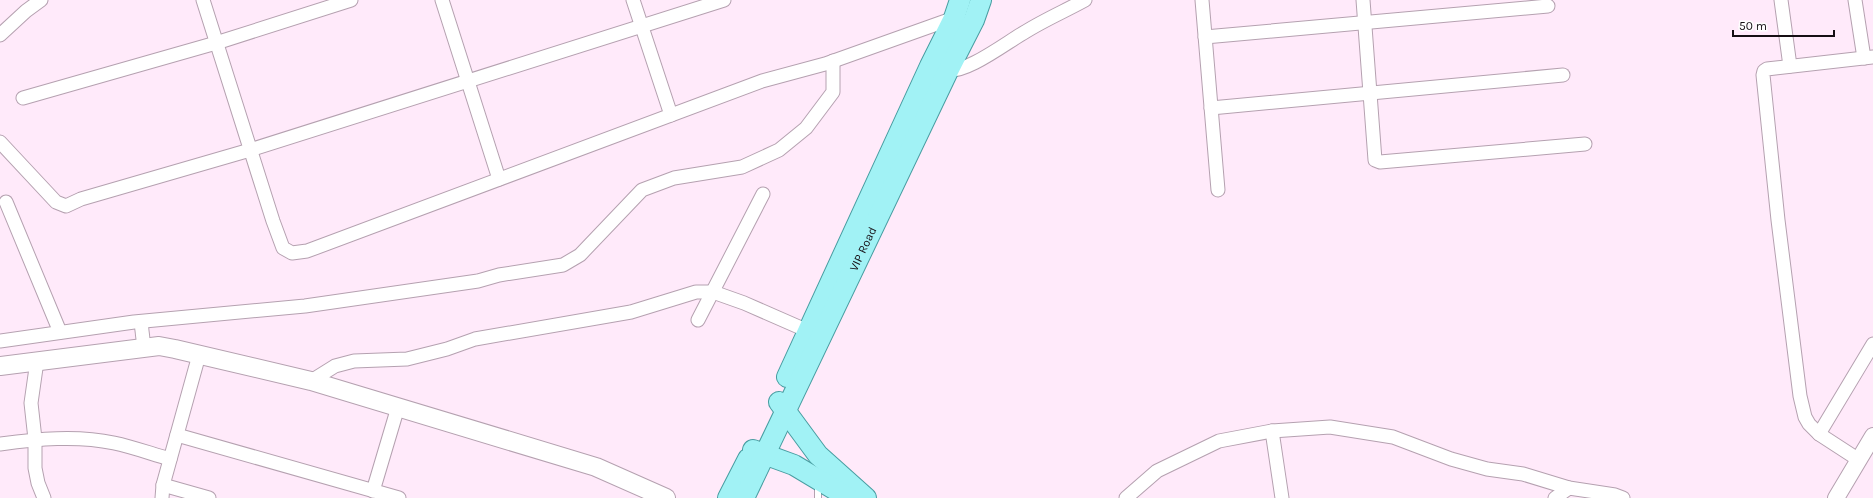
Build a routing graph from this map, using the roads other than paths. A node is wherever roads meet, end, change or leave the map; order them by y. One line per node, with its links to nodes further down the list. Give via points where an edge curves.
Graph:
1 (41, 0): 17 (street)
2 (203, 0): 19 (street)
3 (351, 0): 19 (street)
4 (442, 0): 25 (street)
5 (633, 0): 16 (street)
6 (724, 0): 16 (street)
7 (981, 0): 23 (main road, VIP Road, via 974,20)
8 (1085, 0): 23 (street, via 1026,31 976,62)
9 (1202, 0): 18 (street)
10 (1363, 0): 15 (street)
11 (1781, 0): 22 (street)
12 (1855, 0): 20 (street)
13 (1548, 6): 15 (street)
14 (957, 9): 21 (street); 23 (main road, VIP Road)
15 (1365, 23): 18 (street); 26 (street)
16 (641, 26): 25 (street); 29 (street)
17 (0, 35)
18 (1205, 37): 28 (street)
19 (216, 43): 27 (street); 32 (street)
20 (1868, 57): 22 (street)
21 (833, 61): 29 (street, via 762,81); 39 (street, via 833,92 806,128 779,150 742,167 674,178 642,190 580,255 564,265 499,275 478,281 305,306)
22 (1790, 66): 52 (street, via 1767,69 1764,71 1763,82 1800,396 1805,417)
23 (939, 68): 40 (main road, VIP Road); 49 (main road, VIP Road)
24 (1563, 75): 26 (street)
25 (468, 81): 32 (street); 33 (street)
26 (1370, 93): 28 (street); 31 (street, via 1374,156 1375,160 1380,162)
27 (23, 98)
28 (1211, 108): 34 (street)
29 (671, 115): 33 (street)
30 (0, 142): 32 (street, via 56,202 66,206 81,199)
31 (1585, 144)
32 (250, 150): 33 (street, via 283,248 292,253 307,251)
33 (499, 180)
34 (1218, 190)
35 (763, 194): 37 (street)
36 (6, 202): 41 (street)
37 (713, 292): 38 (street); 40 (street); 48 (street, via 696,292 632,312 475,339 407,359 354,361 335,366)
38 (698, 320)
39 (141, 322): 41 (street); 44 (street)
40 (808, 331): 49 (main road, VIP Road)
41 (60, 332): 42 (street)
42 (0, 341)
43 (1873, 344): 52 (street)
44 (144, 348): 45 (main road, via 159,346); 46 (main road)
45 (199, 355): 48 (main road); 53 (street)
46 (37, 361): 47 (main road); 55 (street, via 31,403)
47 (0, 366)
48 (311, 381): 50 (main road)
49 (781, 405): 57 (main road, VIP Road); 73 (main road, via 818,455)
50 (398, 407): 63 (street); 68 (main road, via 596,467)
51 (1272, 431): 62 (street, via 1330,427 1393,437 1451,459 1487,469 1548,480); 74 (street, via 1219,441 1157,471); 75 (street)
52 (1819, 434): 59 (street)
53 (177, 435): 58 (street); 63 (street)
54 (1873, 436): 59 (street)
55 (35, 439): 56 (street); 58 (street, via 94,440); 64 (street, via 35,468)
56 (0, 444)
57 (758, 452): 60 (main road); 69 (main road, VIP Road); 70 (main road, VIP Road)
58 (170, 459): 61 (street)
59 (1859, 460): 78 (street)
60 (818, 478): 71 (lane); 72 (main road)
61 (163, 485): 65 (street); 66 (street)
62 (1569, 488): 76 (street); 77 (street, via 1608,493)
63 (364, 492): 67 (street)
64 (44, 498)
65 (162, 498)
66 (209, 498)
67 (399, 498)
68 (666, 498)
69 (728, 498)
70 (744, 498)
71 (818, 498)
72 (849, 498)
73 (866, 498)
74 (1126, 498)
75 (1282, 498)
76 (1555, 498)
77 (1623, 498)
78 (1836, 498)

